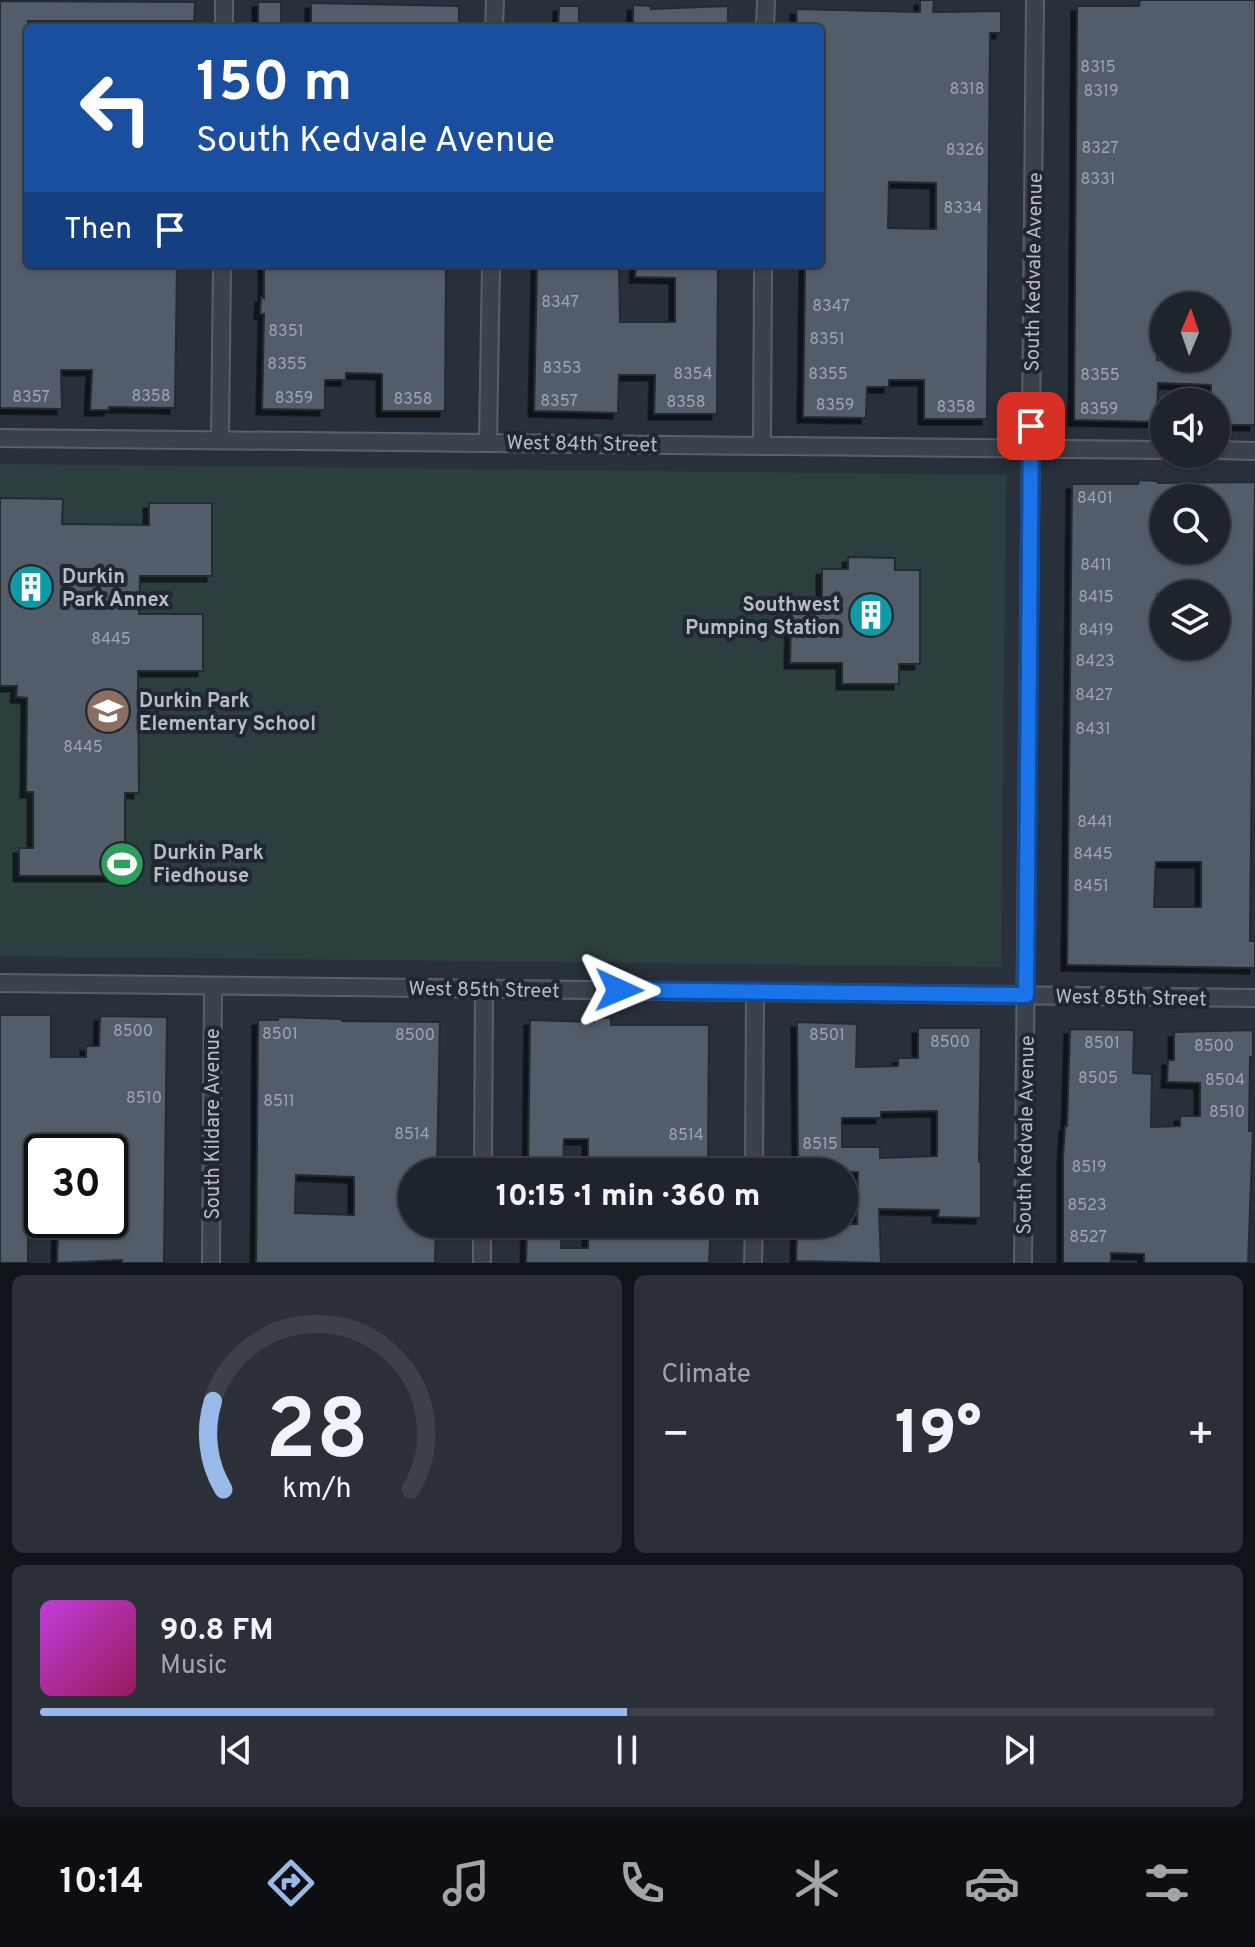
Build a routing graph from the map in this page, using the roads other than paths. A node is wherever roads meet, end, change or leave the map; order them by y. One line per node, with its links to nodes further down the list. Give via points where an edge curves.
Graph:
1 (224, 0): 5 (street)
2 (495, 0): 6 (street)
3 (766, 0): 7 (street)
4 (1035, 0): 15 (street, South Kedvale Avenue)
5 (224, 24)
6 (494, 24)
7 (765, 24)
8 (222, 268): 12 (street)
9 (491, 268): 13 (street)
10 (763, 268): 14 (street)
11 (0, 438): 12 (street, West 84th Street)
12 (220, 439): 13 (street, West 84th Street)
13 (488, 442): 14 (street, West 84th Street)
14 (762, 446): 15 (street, West 84th Street)
15 (1031, 449): 16 (street, West 84th Street); 23 (street, South Kedvale Avenue)
16 (1150, 450)
17 (1230, 450): 18 (street)
18 (1255, 451)
19 (0, 983): 20 (street, West 85th Street)
20 (213, 986): 21 (street, West 85th Street); 29 (street, South Kildare Avenue)
21 (484, 989): 22 (street, West 85th Street); 25 (street)
22 (755, 992): 23 (street, West 85th Street); 26 (street)
23 (1026, 995): 24 (street, West 85th Street); 32 (street, South Kedvale Avenue)
24 (1255, 998)
25 (483, 1158)
26 (754, 1158)
27 (482, 1238): 30 (street)
28 (754, 1238): 31 (street)
29 (211, 1263)
30 (482, 1263)
31 (753, 1263)
32 (1023, 1263)

